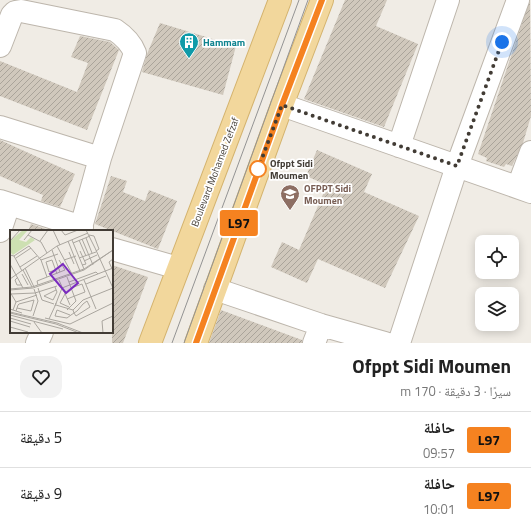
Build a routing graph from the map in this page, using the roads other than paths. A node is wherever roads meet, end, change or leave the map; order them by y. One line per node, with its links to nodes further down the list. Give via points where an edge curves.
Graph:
1 (280, 0): 17 (main road, Boulevard Mohamed Zefzaf)
2 (322, 0): 6 (main road)
3 (448, 0): 8 (street)
4 (518, 0): 11 (street)
5 (0, 46): 10 (street, via 12,15 21,11 115,30 127,40 135,53)
6 (282, 105): 8 (street); 18 (main road)
7 (0, 127): 10 (street)
8 (399, 146): 11 (street)
9 (531, 152): 12 (street)
10 (100, 158): 14 (street)
11 (457, 166): 12 (street); 25 (street)
12 (524, 190)
13 (4, 202): 14 (street); 15 (street)
14 (81, 229)
15 (0, 231)
16 (113, 248): 17 (street)
17 (178, 268): 22 (main road, Boulevard Mohamed Zefzaf)
18 (215, 289): 20 (street); 23 (main road)
19 (42, 333): 21 (street)
20 (318, 334): 24 (street)
21 (37, 343)
22 (150, 343)
23 (196, 343)
24 (385, 343)
25 (399, 343)

